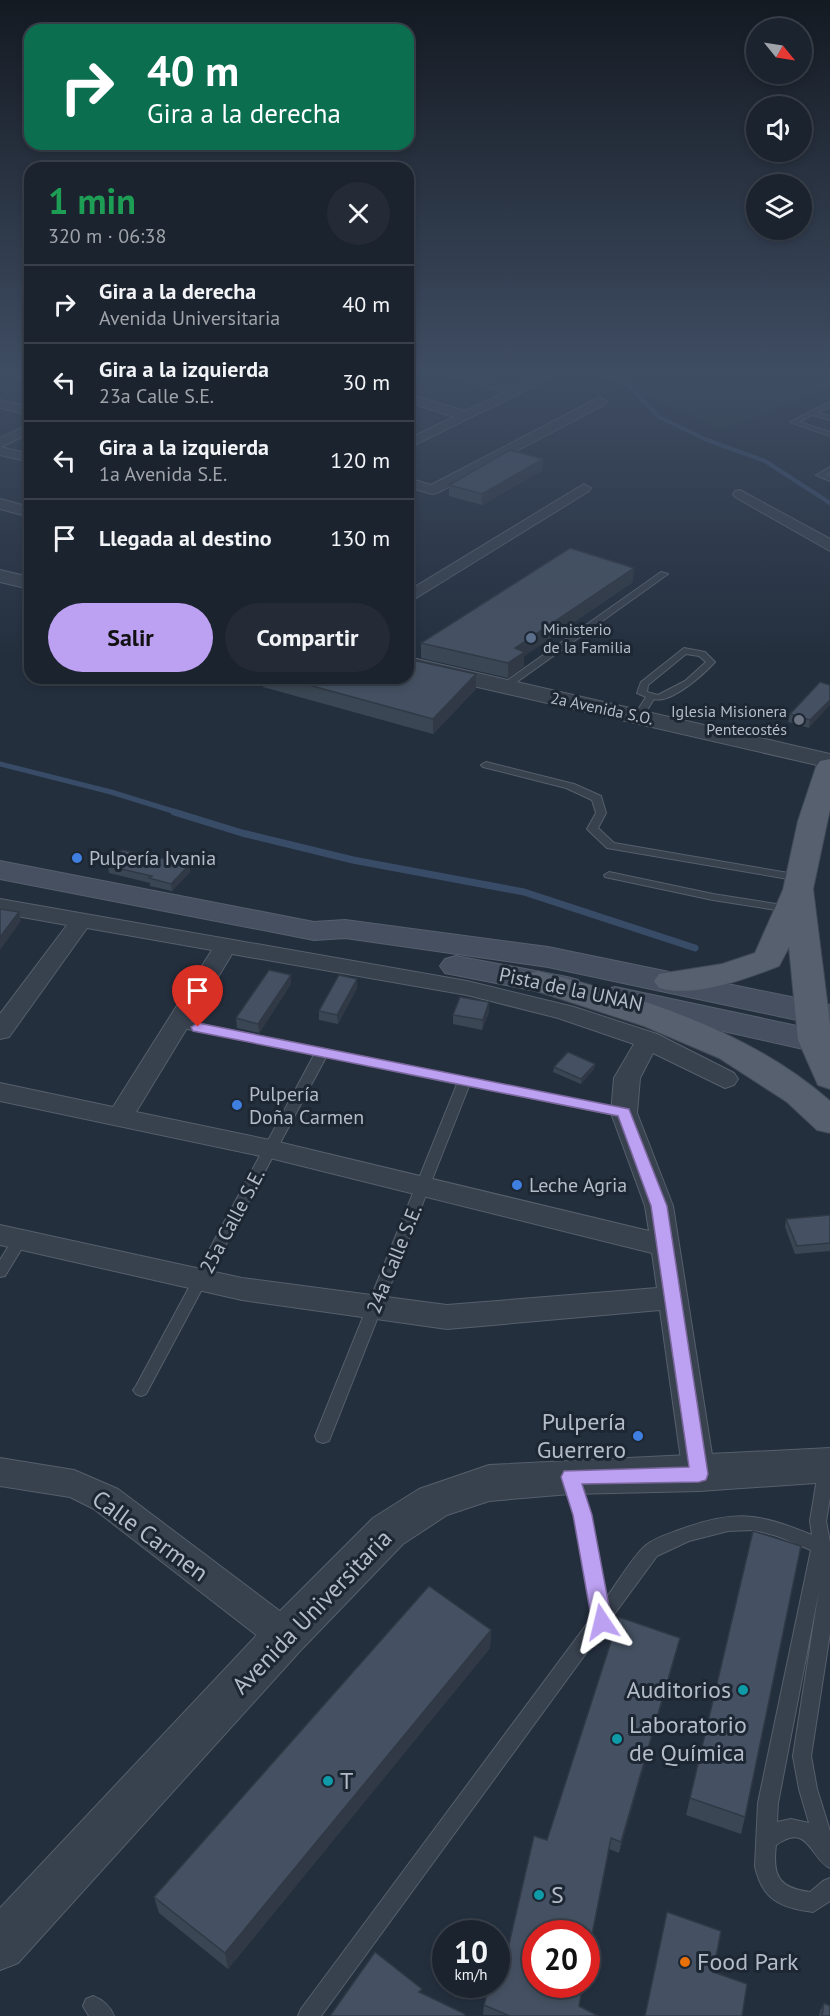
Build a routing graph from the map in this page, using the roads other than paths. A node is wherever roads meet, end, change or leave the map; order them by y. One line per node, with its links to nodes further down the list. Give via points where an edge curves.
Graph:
1 (475, 467): 4 (street, via 432,490)
2 (830, 469): 3 (lane, via 820,475)
3 (830, 479)
4 (414, 484)
5 (584, 488): 13 (street)
6 (740, 494): 9 (street)
7 (0, 504): 8 (street)
8 (24, 510)
9 (830, 546)
10 (663, 574): 15 (lane)
11 (0, 576): 12 (street)
12 (24, 582)
13 (414, 594)
14 (414, 665): 15 (street, 2a Avenida S.O.)
15 (504, 687): 16 (street, 2a Avenida S.O.)
16 (645, 706): 16 (lane, via 687,683 711,662 693,651 678,654 644,684); 17 (street, 2a Avenida S.O.)
17 (830, 761)
18 (486, 765): 22 (lane, via 570,786 597,798 601,813 592,829 612,846)
19 (830, 767): 22 (main road)
20 (0, 870): 24 (main road, Pista de la UNAN)
21 (609, 875): 22 (lane, via 713,897)
22 (795, 892): 30 (main road, via 768,959 727,974); 32 (main road)
23 (0, 906): 25 (street)
24 (203, 911): 26 (main road, Pista de la UNAN); 27 (street)
25 (81, 921): 27 (street); 33 (street)
26 (314, 931): 29 (main road, Pista de la UNAN, via 335,942); 30 (main road, Pista de la UNAN, via 345,929 548,957)
27 (181, 937): 28 (street)
28 (227, 944): 31 (street); 34 (street, via 467,988 565,1012)
29 (538, 981): 32 (main road, Pista de la UNAN); 42 (main road, via 663,1020 720,1045 785,1081)
30 (670, 981): 32 (main road, Pista de la UNAN)
31 (177, 1023): 35 (lane); 41 (street)
32 (822, 1028): 36 (main road)
33 (0, 1031)
34 (648, 1040): 37 (street); 40 (street, via 627,1078)
35 (322, 1052): 38 (lane); 43 (lane, 25a Calle S.E.)
36 (830, 1077)
37 (725, 1079)
38 (464, 1082): 40 (lane); 44 (lane, 24a Calle S.E.)
39 (0, 1092): 41 (street)
40 (624, 1113): 46 (street, via 659,1206)
41 (120, 1116): 43 (street)
42 (830, 1121)
43 (270, 1149): 44 (street); 48 (lane, 25a Calle S.E.)
44 (424, 1185): 46 (street); 50 (lane, 24a Calle S.E.)
45 (10, 1238): 47 (lane); 48 (street)
46 (664, 1245): 49 (street)
47 (0, 1272)
48 (200, 1281): 50 (street); 51 (lane, 25a Calle S.E.)
49 (672, 1298): 50 (street, via 447,1317); 55 (street)
50 (374, 1309): 52 (lane, 24a Calle S.E.)
51 (141, 1390)
52 (322, 1436)
53 (829, 1465): 55 (street, Avenida Universitaria); 57 (lane, via 818,1521)
54 (0, 1472): 59 (street, Calle Carmen, via 74,1484 106,1499)
55 (699, 1474): 56 (street, Avenida Universitaria)
56 (570, 1477): 58 (lane, via 583,1515); 59 (street, Avenida Universitaria, via 489,1483 434,1502 388,1531)
57 (820, 1546): 58 (lane, via 754,1523 675,1538 651,1551); 60 (lane, via 768,1803); 61 (lane, via 829,1584 802,1756)
58 (602, 1622): 64 (lane)
59 (285, 1636): 63 (street, Avenida Universitaria)
60 (767, 1840): 61 (lane, via 784,1829 806,1831); 62 (lane, via 762,1862 771,1884 790,1900 813,1902)
61 (827, 1852)
62 (830, 1888)
63 (0, 1945)
64 (308, 2016)

